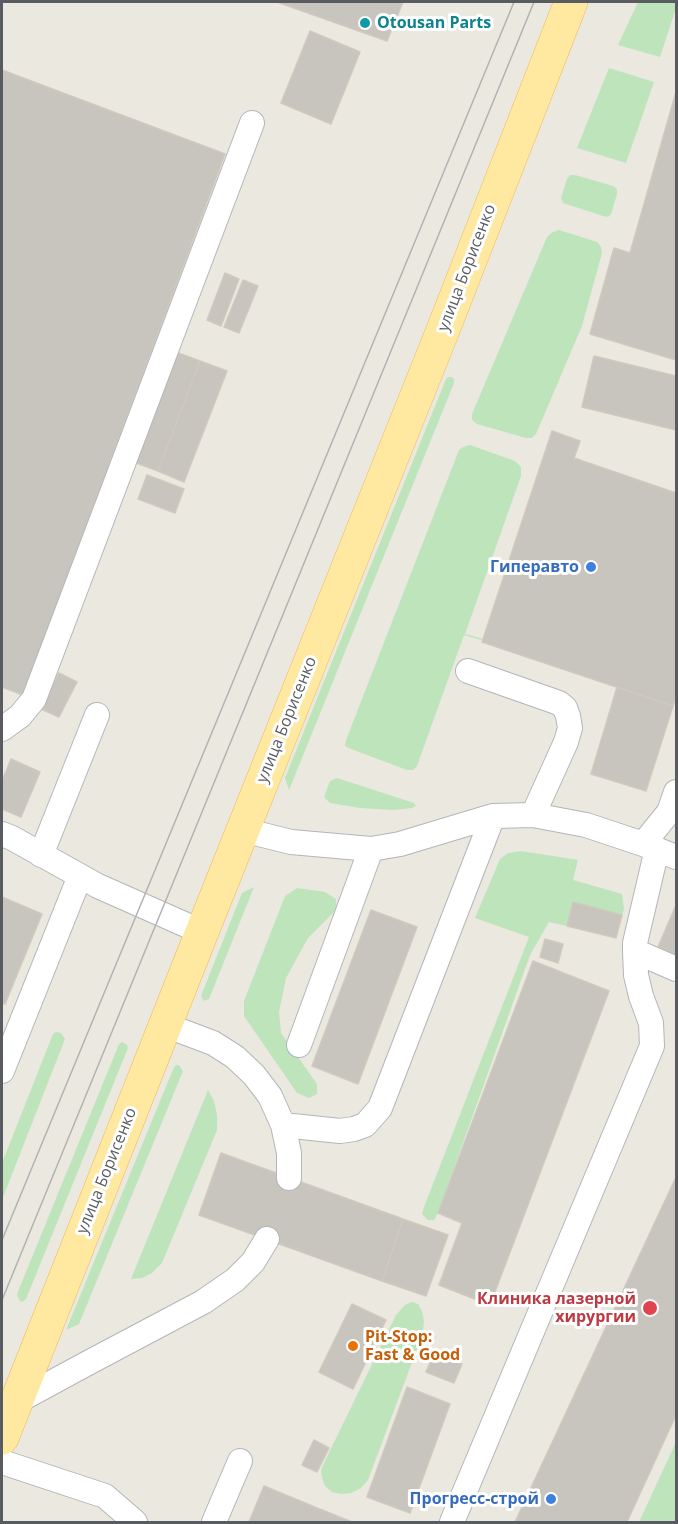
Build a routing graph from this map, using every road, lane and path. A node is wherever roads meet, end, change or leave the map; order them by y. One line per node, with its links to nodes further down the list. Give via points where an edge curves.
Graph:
1 (571, 2): 9 (main road, улица Борисенко)
2 (252, 123): 5 (lane, via 34,699)
3 (468, 671): 8 (lane, via 565,708 570,728 566,742)
4 (97, 715): 13 (lane)
5 (2, 729)
6 (676, 792): 12 (lane)
7 (494, 816): 8 (lane); 11 (lane); 21 (lane, via 380,1108 365,1125 354,1129)
8 (533, 816): 12 (lane, via 586,825)
9 (243, 830): 11 (lane, via 291,842); 15 (main road, улица Борисенко)
10 (2, 834): 13 (lane)
11 (371, 849): 19 (lane)
12 (659, 850): 16 (lane)
13 (41, 855): 14 (lane)
14 (80, 876): 15 (lane); 20 (lane)
15 (202, 932): 18 (main road, улица Борисенко)
16 (635, 951): 17 (lane); 30 (lane, via 636,975 651,1023 652,1046)
17 (676, 969)
18 (165, 1025): 21 (lane, via 213,1043 235,1057 270,1096); 24 (main road, улица Борисенко)
19 (299, 1045)
20 (2, 1071)
21 (283, 1125): 22 (lane)
22 (289, 1178)
23 (267, 1239): 24 (lane, via 253,1262 235,1280 203,1302)
24 (16, 1402): 25 (main road, улица Борисенко)
25 (2, 1438)
26 (240, 1461): 29 (lane)
27 (2, 1462): 28 (lane, via 105,1496)
28 (135, 1522)
29 (214, 1522)
30 (452, 1522)

